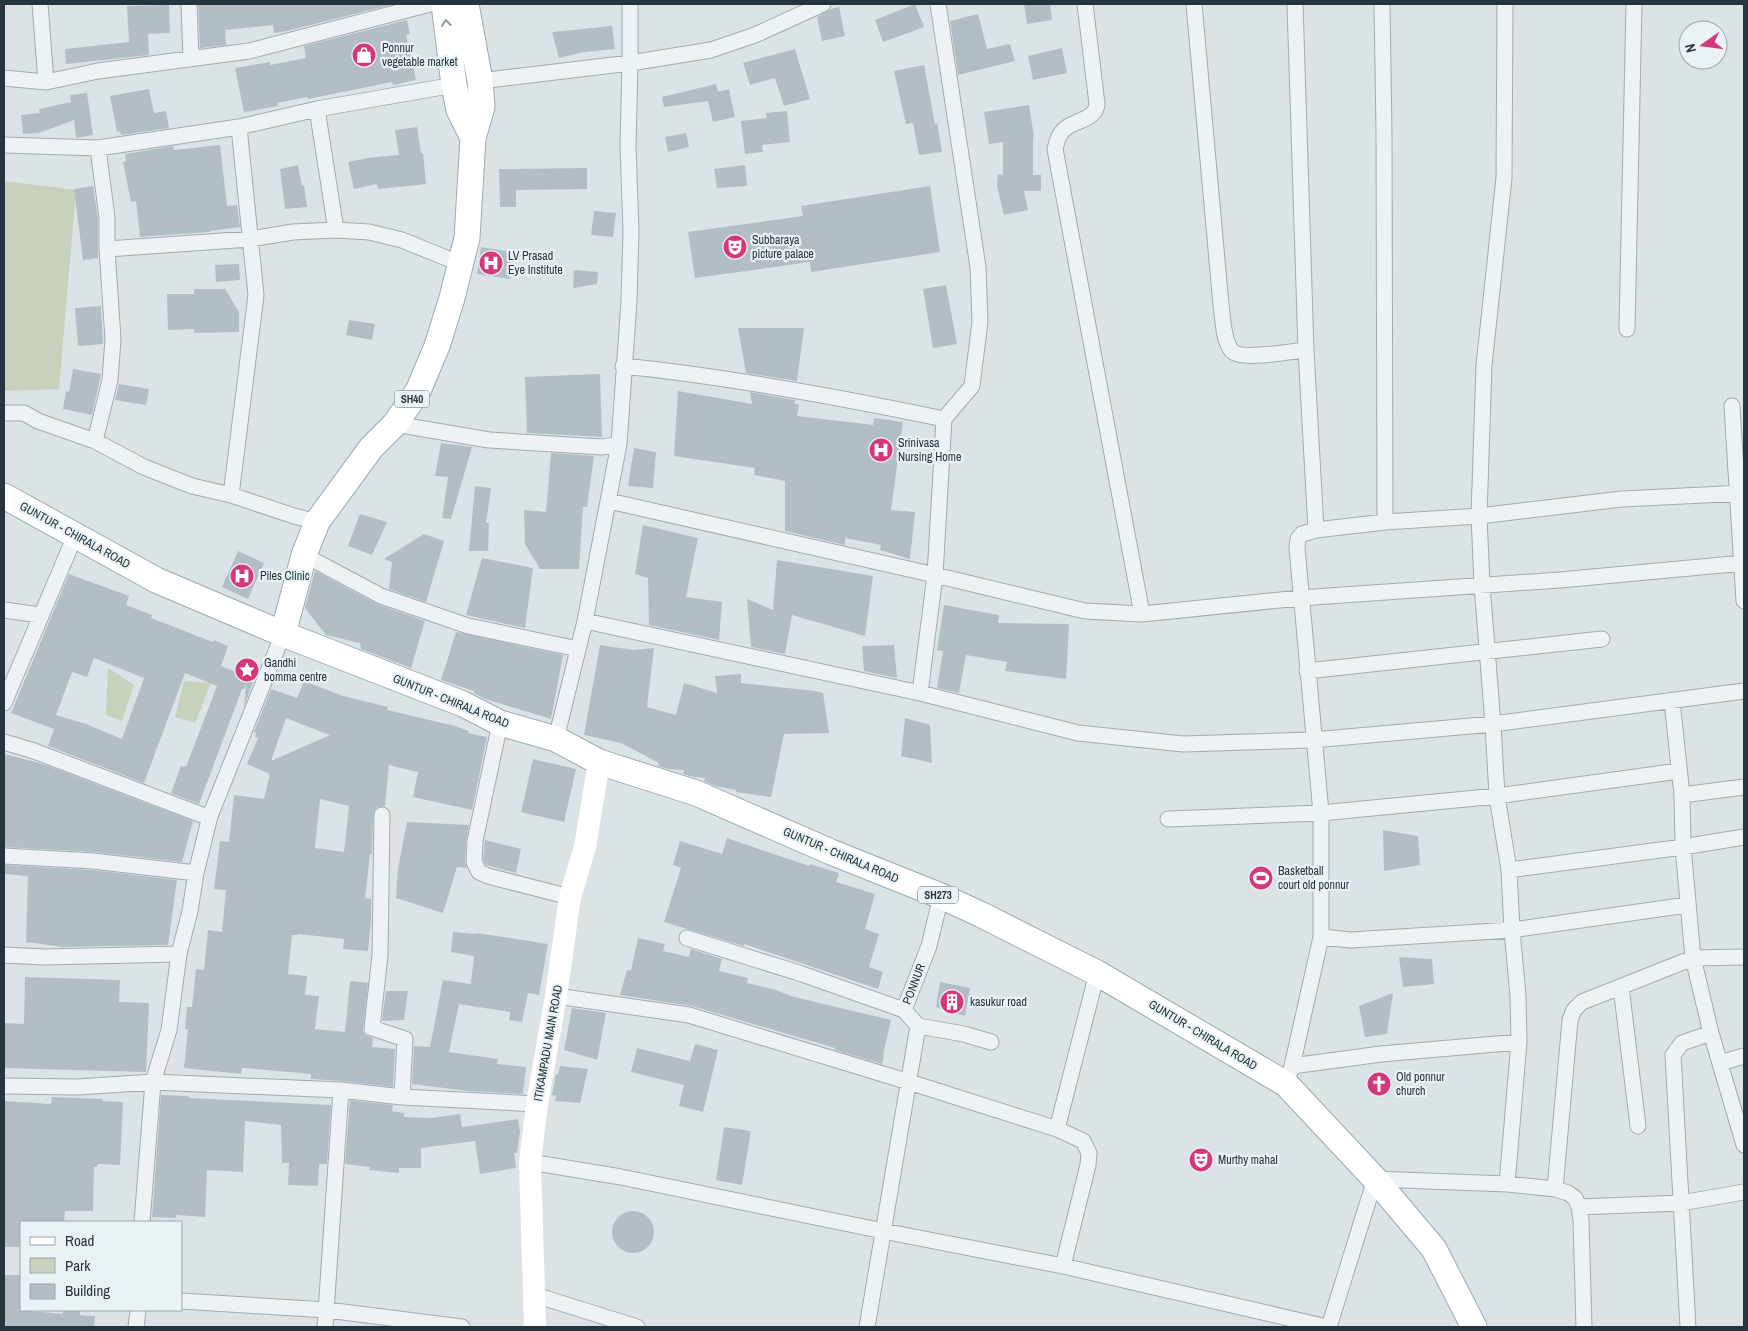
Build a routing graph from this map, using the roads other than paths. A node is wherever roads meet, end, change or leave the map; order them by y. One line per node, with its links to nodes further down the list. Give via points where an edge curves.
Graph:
1 (40, 4): 19 (street)
2 (189, 4): 15 (street)
3 (430, 4): 15 (street, via 249,51)
4 (444, 4): 20 (main road, SH40, one-way to 4)
5 (466, 4): 18 (main road, SH40)
6 (630, 4): 16 (street)
7 (823, 4): 16 (street, via 755,36 711,50)
8 (938, 4): 35 (street, via 978,267 980,322 972,386)
9 (1085, 4): 55 (street, via 1097,110 1065,128 1057,138 1055,149)
10 (1194, 4): 31 (street, via 1226,338 1233,351 1244,356)
11 (1295, 4): 31 (street)
12 (1382, 4): 45 (street)
13 (1505, 4): 43 (street, via 1504,178 1484,365)
14 (1634, 4): 30 (street)
15 (191, 59): 19 (street, via 98,71)
16 (630, 63): 18 (street); 32 (street, via 631,231)
17 (4, 78): 19 (street)
18 (480, 81): 23 (main road, SH40, via 482,107)
19 (46, 82)
20 (454, 85): 21 (street); 23 (main road, SH40, via 459,110)
21 (317, 109): 22 (street); 26 (street)
22 (239, 127): 25 (street); 27 (street)
23 (473, 138): 29 (main road, SH40, via 467,238)
24 (4, 145): 25 (street)
25 (98, 148): 28 (street, via 107,218)
26 (336, 230): 27 (street); 29 (street, via 369,232 402,240)
27 (250, 239): 28 (street); 40 (street, via 256,295)
28 (107, 249): 37 (street, via 113,339 110,380)
29 (461, 264): 36 (main road, SH40, via 437,346 418,391)
30 (1627, 329)
31 (1306, 350): 46 (street)
32 (623, 366): 35 (street, via 823,394); 38 (street)
33 (1732, 406): 39 (street)
34 (4, 413): 37 (street, via 24,413)
35 (944, 419): 50 (street)
36 (395, 424): 38 (street, via 489,440 595,446); 44 (main road, SH40, via 372,448)
37 (95, 441): 40 (street, via 144,467 192,486)
38 (619, 444): 42 (street)
39 (1740, 493): 43 (street, via 1622,499); 49 (street)
40 (231, 495): 44 (street)
41 (4, 496): 47 (main road, GUNTUR - CHIRALA ROAD)
42 (609, 501): 50 (street); 57 (street)
43 (1479, 516): 45 (street); 51 (street)
44 (317, 522): 48 (main road, SH40)
45 (1385, 522): 46 (street)
46 (1316, 530): 52 (street, via 1302,534 1298,539)
47 (75, 536): 56 (street); 58 (main road, GUNTUR - CHIRALA ROAD, via 156,580)
48 (304, 555): 58 (main road, SH40); 60 (street, via 398,602 468,626)
49 (1743, 563): 51 (street); 53 (street)
50 (935, 575): 55 (street, via 1085,611); 64 (street)
51 (1482, 585): 52 (street); 61 (street)
52 (1300, 598): 55 (street); 62 (street)
53 (1744, 601)
54 (4, 610): 56 (street)
55 (1142, 614)
56 (40, 615): 66 (street)
57 (585, 621): 60 (street); 64 (street)
58 (283, 634): 67 (main road, GUNTUR - CHIRALA ROAD / SH273, via 463,704); 79 (street)
59 (1602, 640): 61 (street)
60 (578, 649): 69 (street)
61 (1487, 651): 62 (street); 68 (street)
62 (1307, 671): 70 (street)
63 (1744, 691): 65 (street)
64 (920, 693): 70 (street, via 1078,733 1183,744)
65 (1672, 701): 68 (street); 73 (street)
66 (4, 703)
67 (500, 723): 69 (main road, GUNTUR - CHIRALA ROAD / SH273); 87 (street, via 475,841 474,862 479,872 488,876)
68 (1493, 724): 70 (street); 76 (street)
69 (556, 739): 72 (main road, GUNTUR - CHIRALA ROAD / SH273)
70 (1313, 740): 77 (street)
71 (4, 742): 79 (street)
72 (599, 762): 86 (main road, GUNTUR - CHIRALA ROAD / SH273, via 696,793); 87 (street, ITIKAMPADU MAIN ROAD, via 585,847)
73 (1679, 771): 75 (street); 76 (street)
74 (1744, 787): 75 (street)
75 (1682, 795): 82 (street)
76 (1497, 796): 77 (street); 84 (street)
77 (1320, 813): 80 (street); 90 (street)
78 (382, 815): 111 (street, via 380,955 372,1028 405,1039)
79 (210, 816): 85 (street)
80 (1168, 819)
81 (1744, 837): 82 (street)
82 (1682, 847): 84 (street); 88 (street)
83 (4, 856): 85 (street, via 93,861)
84 (1509, 870): 89 (street)
85 (196, 873): 92 (street)
86 (941, 896): 96 (main road, GUNTUR - CHIRALA ROAD / SH273); 99 (street, PONNUR, via 929,946)
87 (570, 897): 98 (street, ITIKAMPADU MAIN ROAD)
88 (1687, 905): 89 (street); 95 (street)
89 (1512, 930): 90 (street, via 1350,940); 103 (street)
90 (1321, 937): 106 (street)
91 (688, 938): 99 (street)
92 (179, 954): 93 (street, via 44,958); 107 (street, via 168,1030)
93 (4, 955)
94 (1744, 957): 95 (street)
95 (1693, 958): 97 (street); 101 (street)
96 (1097, 972): 106 (main road, GUNTUR - CHIRALA ROAD / SH273); 115 (street)
97 (1621, 987): 114 (street); 120 (street, via 1582,1002 1570,1020)
98 (556, 996): 108 (street, via 688,1015); 113 (street, ITIKAMPADU MAIN ROAD)
99 (904, 1010): 100 (street, PONNUR)
100 (918, 1026): 102 (street); 108 (street)
101 (1711, 1033): 105 (street); 122 (street, via 1682,1043 1673,1055)
102 (990, 1042)
103 (1519, 1042): 106 (street, via 1381,1054 1326,1062); 119 (street)
104 (1744, 1056): 105 (street)
105 (1720, 1063): 112 (street)
106 (1289, 1075): 118 (main road, GUNTUR - CHIRALA ROAD / SH273)
107 (153, 1082): 109 (street, via 78,1087); 110 (street); 124 (street)
108 (909, 1082): 115 (street); 125 (street)
109 (4, 1086)
110 (341, 1090): 111 (street); 129 (street)
111 (402, 1097): 113 (street)
112 (1738, 1103): 116 (street)
113 (537, 1104): 117 (street, ITIKAMPADU MAIN ROAD)
114 (1638, 1126)
115 (1057, 1129): 126 (street, via 1083,1141 1089,1153)
116 (1744, 1145)
117 (530, 1162): 125 (street, via 621,1177); 127 (street, ITIKAMPADU MAIN ROAD)
118 (1375, 1180): 119 (street); 137 (street); 138 (main road, GUNTUR - CHIRALA ROAD / SH273, via 1434,1249)
119 (1507, 1184): 120 (street)
120 (1555, 1189): 123 (street, via 1575,1198)
121 (1744, 1192): 122 (street)
122 (1681, 1203): 123 (street); 140 (street)
123 (1579, 1207): 139 (street)
124 (142, 1221)
125 (883, 1231): 126 (street); 136 (street)
126 (1063, 1266): 137 (street)
127 (535, 1295): 134 (street, ITIKAMPADU MAIN ROAD); 135 (street)
128 (182, 1301): 129 (street)
129 (327, 1310): 132 (street); 133 (street)
130 (138, 1311): 131 (street)
131 (136, 1327)
132 (326, 1327)
133 (462, 1327)
134 (535, 1327)
135 (637, 1327)
136 (867, 1327)
137 (1328, 1327)
138 (1474, 1327)
139 (1584, 1327)
140 (1688, 1327)

